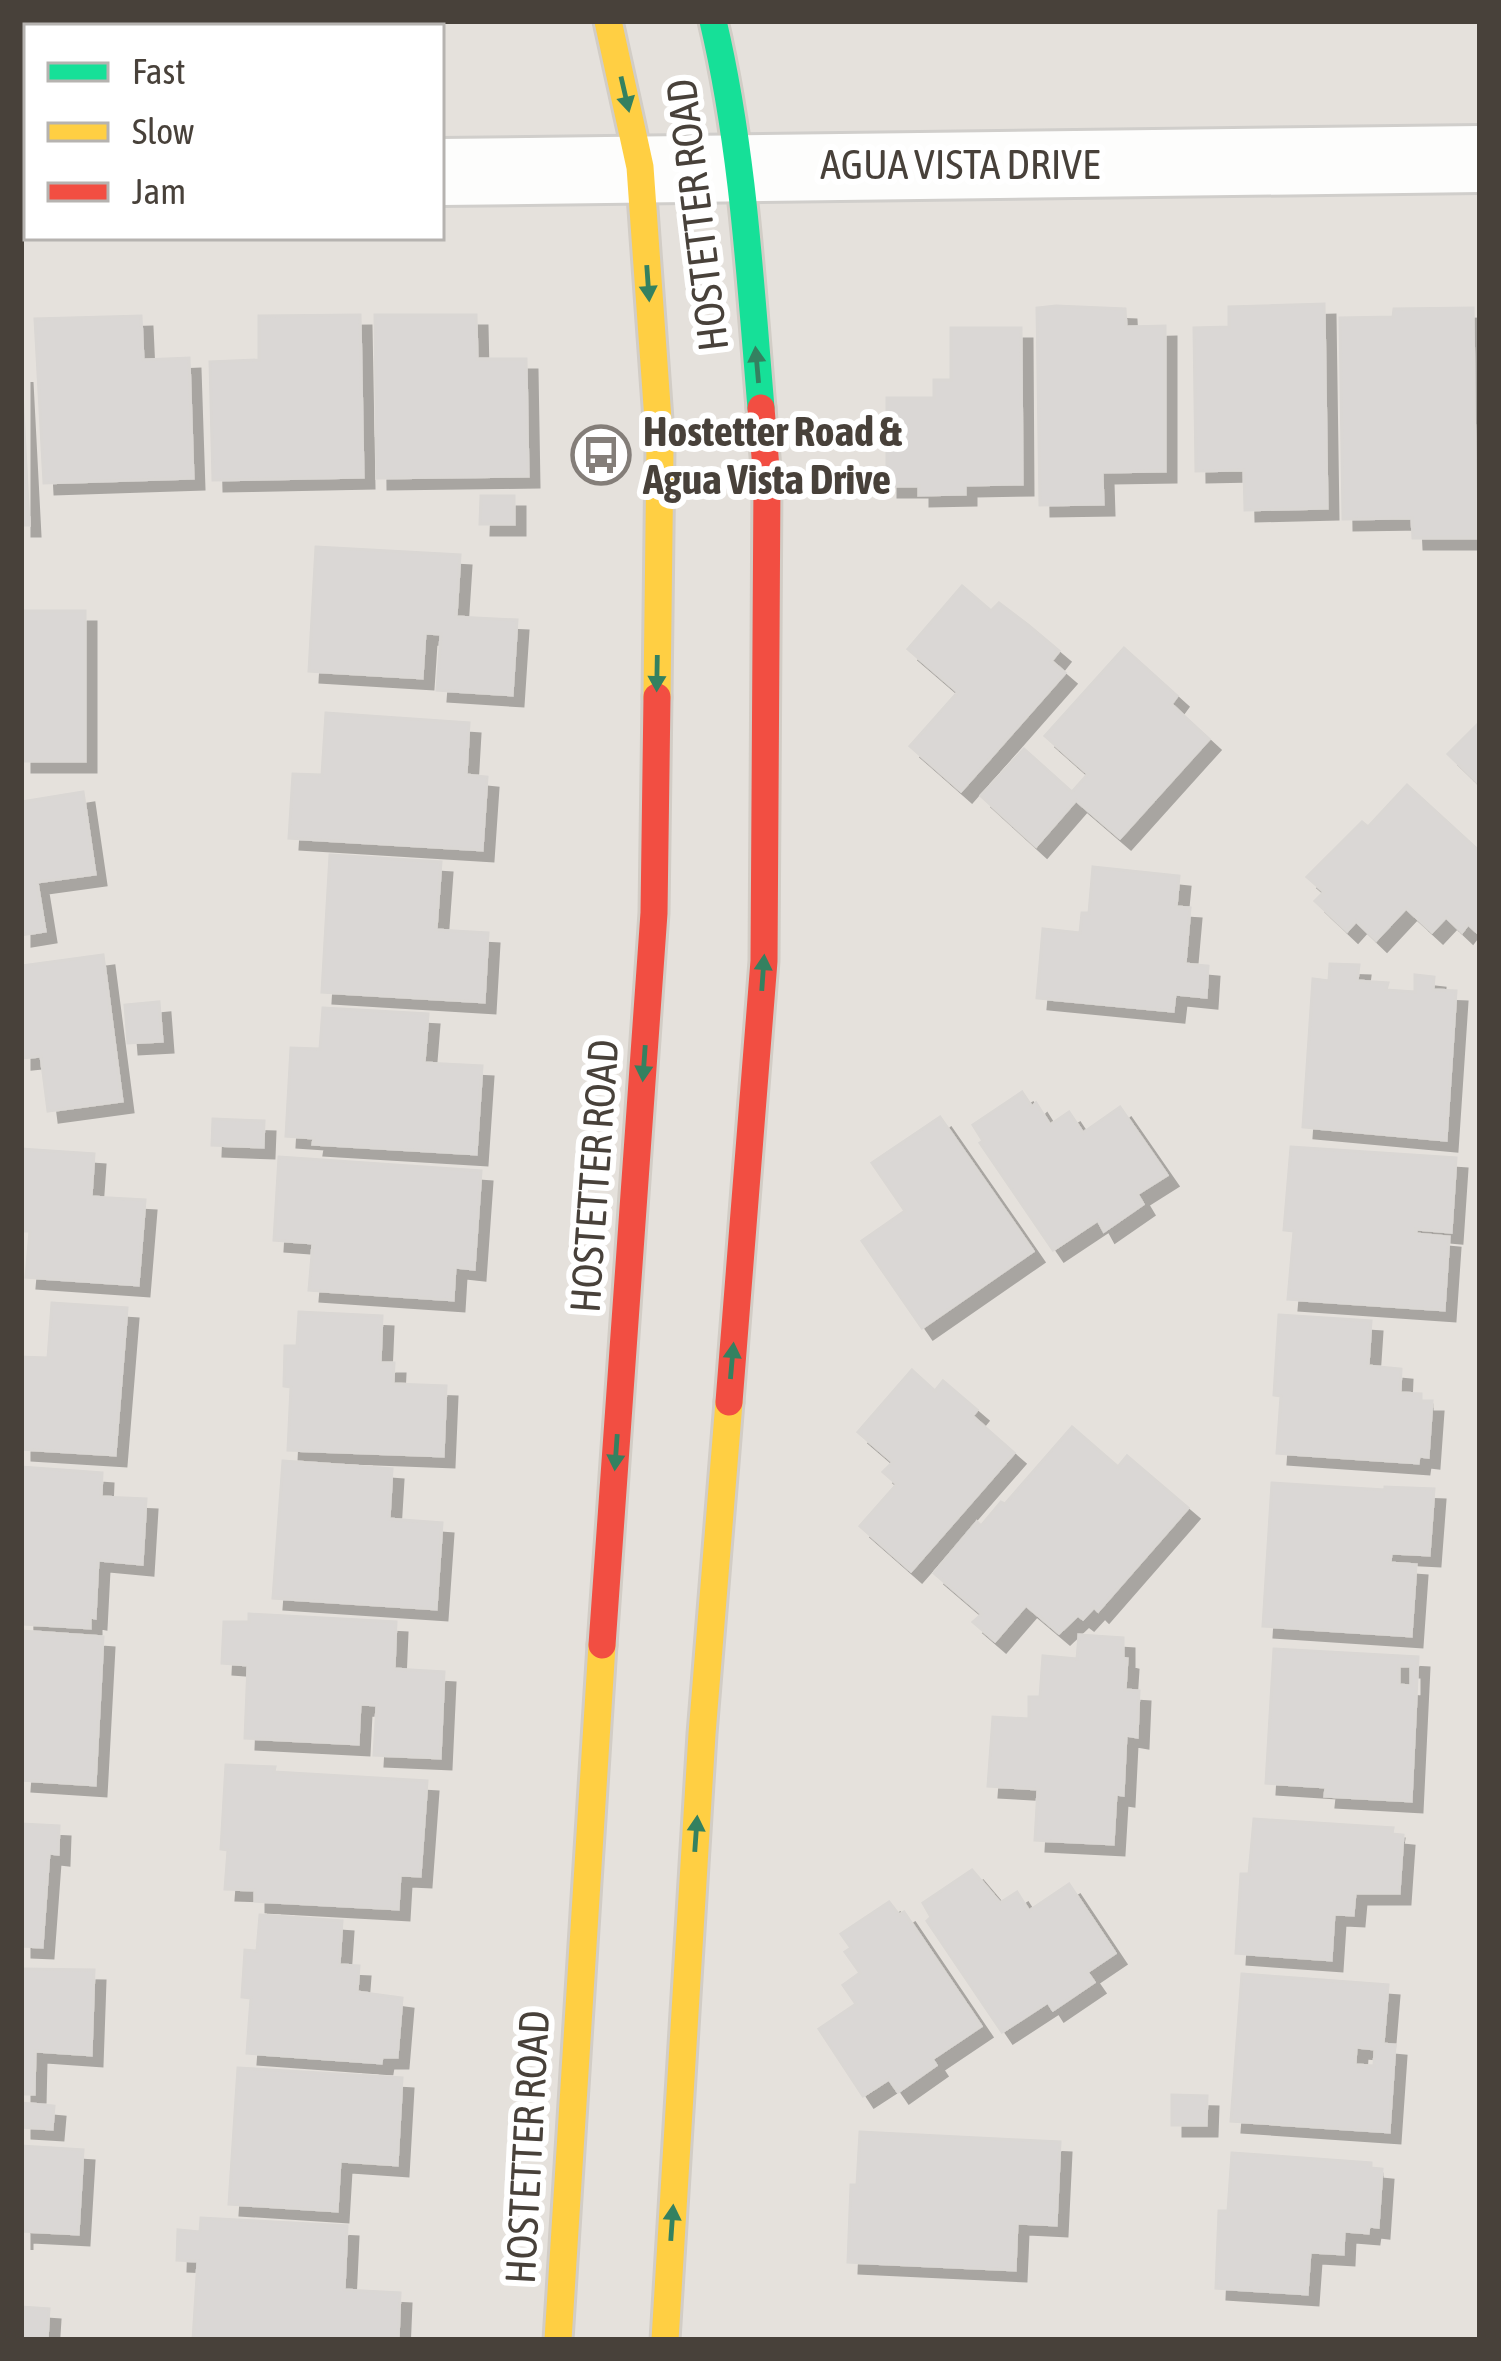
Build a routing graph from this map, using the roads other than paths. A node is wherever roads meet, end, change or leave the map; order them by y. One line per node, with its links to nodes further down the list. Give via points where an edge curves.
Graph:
1 (608, 21): 5 (main road, HOSTETTER ROAD, one-way to 5)
2 (713, 21): 4 (main road, HOSTETTER ROAD)
3 (1480, 159): 4 (street, AGUA VISTA DRIVE)
4 (740, 166): 5 (street, AGUA VISTA DRIVE); 8 (main road, HOSTETTER ROAD, one-way to 4, via 764,962 767,482)
5 (640, 167): 6 (street, AGUA VISTA DRIVE); 7 (main road, HOSTETTER ROAD, one-way to 7, via 660,448 654,913)
6 (444, 172)
7 (558, 2340)
8 (664, 2340)

